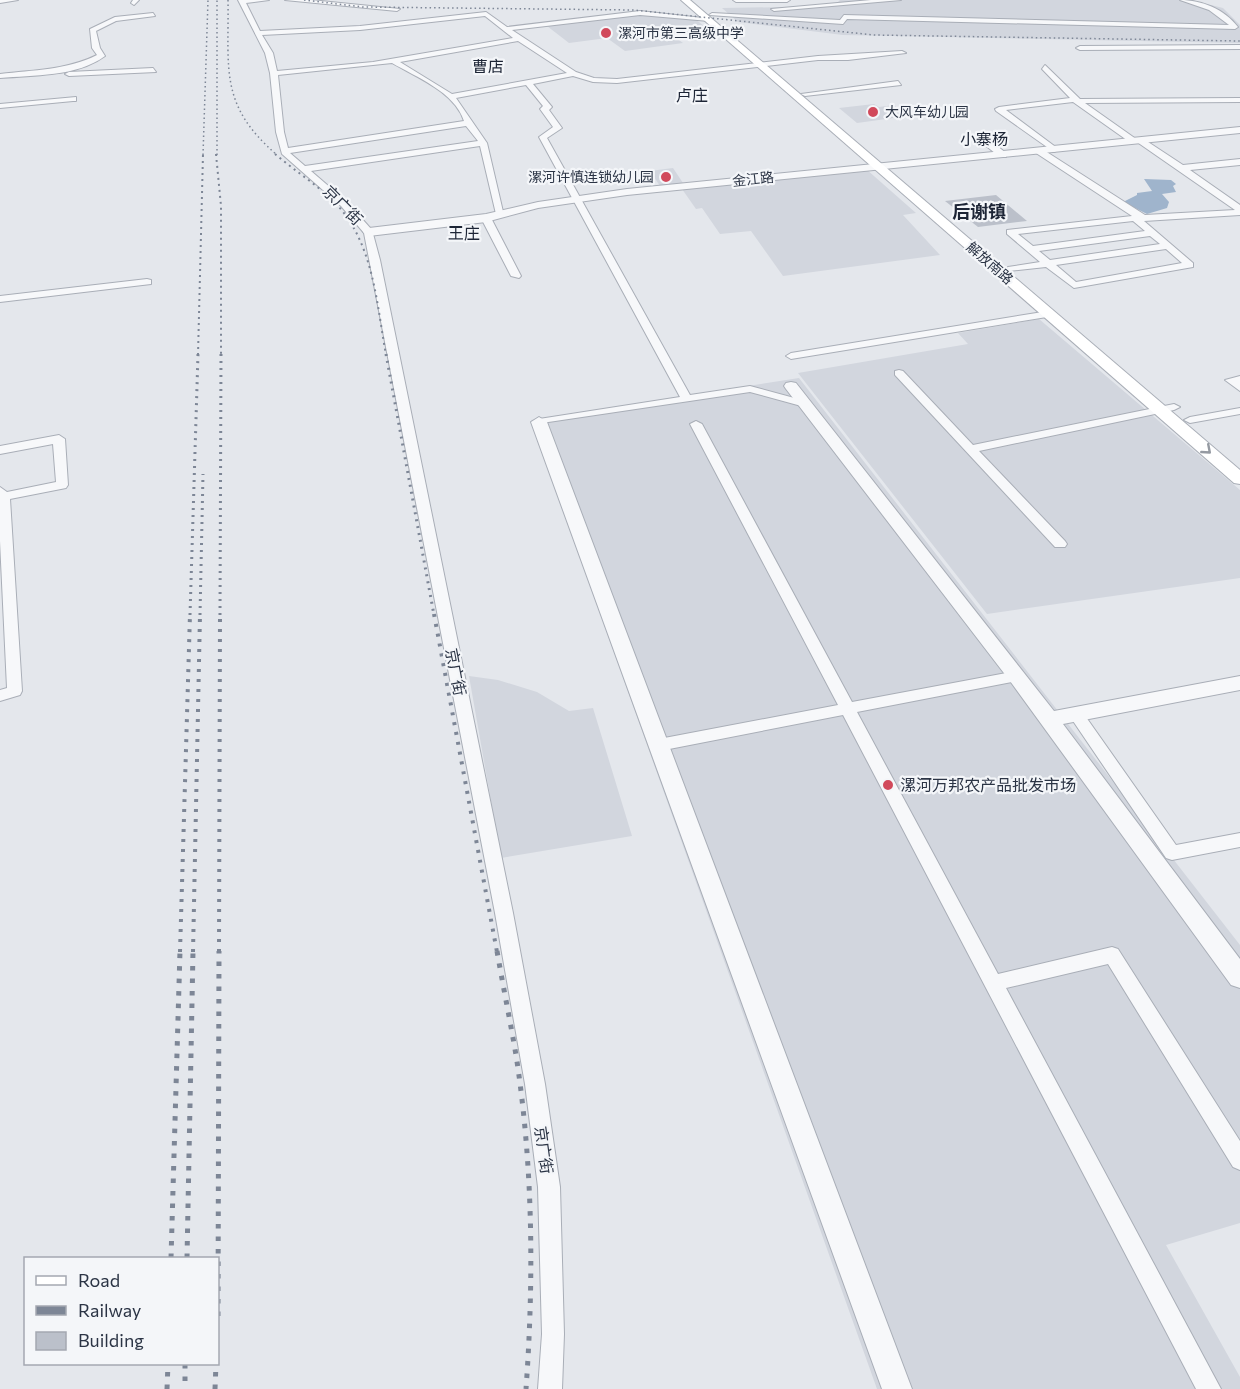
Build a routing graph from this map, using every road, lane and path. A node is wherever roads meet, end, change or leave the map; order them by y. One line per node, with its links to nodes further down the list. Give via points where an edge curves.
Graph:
1 (15, 0): 10 (street)
2 (266, 0): 11 (street)
3 (288, 0): 14 (street)
4 (685, 0): 15 (main road, 解放南路)
5 (693, 0): 15 (main road, 解放南路)
6 (736, 0): 7 (street)
7 (794, 0)
8 (898, 0): 12 (street)
9 (1183, 0): 17 (street, via 1227,16 1235,27)
10 (0, 1)
11 (242, 1): 20 (street)
12 (835, 5): 15 (street); 17 (street)
13 (1224, 6): 18 (street)
14 (397, 9)
15 (709, 14): 17 (street, via 843,22); 19 (street, via 640,14); 28 (main road, 解放南路)
16 (153, 15): 33 (street, via 115,19 92,30 101,56 95,59 71,68)
17 (844, 17)
18 (1240, 19)
19 (507, 29): 20 (street, via 486,14 360,28); 21 (street)
20 (259, 33): 31 (street)
21 (519, 39): 27 (street); 32 (street)
22 (1228, 47): 23 (street); 24 (street); 26 (street)
23 (1240, 47)
24 (1080, 48)
25 (902, 53): 28 (street)
26 (1240, 57)
27 (393, 60): 31 (street); 37 (street)
28 (764, 64): 32 (street, via 617,81); 36 (main road, 解放南路); 52 (main road, 解放南路)
29 (1045, 67): 39 (street)
30 (153, 70): 33 (street)
31 (274, 73): 48 (street)
32 (573, 75): 34 (street)
33 (0, 78)
34 (528, 83): 37 (street); 55 (street, via 548,106 544,109 558,128 543,137)
35 (898, 83): 36 (street)
36 (805, 94): 52 (main road, 解放南路)
37 (451, 97): 42 (street, via 466,112)
38 (73, 99): 41 (street)
39 (1077, 100): 40 (street); 45 (street); 47 (street, via 999,109)
40 (1240, 100)
41 (0, 106)
42 (468, 123): 46 (street); 48 (street)
43 (1240, 130): 45 (street, 金江路)
44 (984, 140): 50 (street)
45 (1136, 141): 47 (street, 金江路); 53 (street)
46 (483, 143): 54 (street); 57 (street)
47 (1054, 150): 49 (street, 金江路)
48 (285, 151): 54 (street, 京广街)
49 (1039, 151): 50 (street, 金江路); 56 (street, via 1143,218)
50 (1003, 155): 52 (street, 金江路)
51 (1240, 162): 53 (street)
52 (883, 166): 55 (street, 金江路); 70 (main road, 解放南路); 74 (main road, 解放南路)
53 (1181, 168): 56 (street)
54 (305, 169): 59 (street, 京广街)
55 (579, 199): 57 (street, 金江路); 80 (street)
56 (1240, 211)
57 (501, 214): 58 (street, 金江路)
58 (486, 218): 59 (street, 金江路); 71 (street)
59 (369, 232): 104 (street, 京广街, via 535,1084 549,1187 553,1334)
60 (1152, 233): 61 (street); 63 (street); 64 (street, via 1135,218 1010,232)
61 (1114, 238): 62 (street); 65 (street)
62 (1074, 243): 64 (street); 67 (street)
63 (1169, 246): 65 (street); 69 (street, via 1190,265)
64 (1031, 249): 68 (street)
65 (1132, 252): 66 (street)
66 (1111, 255): 67 (street); 69 (street)
67 (1092, 257): 68 (street)
68 (1048, 264): 69 (street, via 1074,285); 70 (street)
69 (1128, 268)
70 (1011, 269): 82 (main road, 解放南路)
71 (516, 276)
72 (147, 282): 73 (street)
73 (0, 300)
74 (1048, 314): 75 (street); 82 (main road, 解放南路)
75 (791, 356)
76 (899, 374): 87 (street)
77 (1240, 379): 79 (street, via 1231,380)
78 (791, 386): 81 (street)
79 (1240, 388)
80 (687, 399): 81 (street, via 750,389); 85 (street)
81 (805, 404): 93 (street)
82 (1168, 409): 84 (main road, 解放南路); 87 (street); 90 (main road, 解放南路, one-way to 90)
83 (1240, 411): 84 (street)
84 (1190, 420): 89 (main road, 解放南路)
85 (539, 422): 99 (street)
86 (696, 424): 96 (street)
87 (970, 449): 92 (street)
88 (0, 450): 91 (street, via 59,439 62,485)
89 (1240, 463)
90 (1240, 478)
91 (2, 494): 95 (street, via 15,692)
92 (1060, 544)
93 (1017, 676): 96 (street); 98 (street)
94 (1240, 683): 97 (street)
95 (0, 696)
96 (848, 708): 99 (street); 102 (street)
97 (1076, 714): 98 (street); 100 (street, via 1172,853)
98 (1049, 719): 101 (street)
99 (658, 745): 105 (street)
100 (1240, 840)
101 (1240, 978)
102 (993, 983): 103 (street, via 1112,955); 106 (street)
103 (1240, 1160)
104 (550, 1389)
105 (897, 1389)
106 (1209, 1389)

